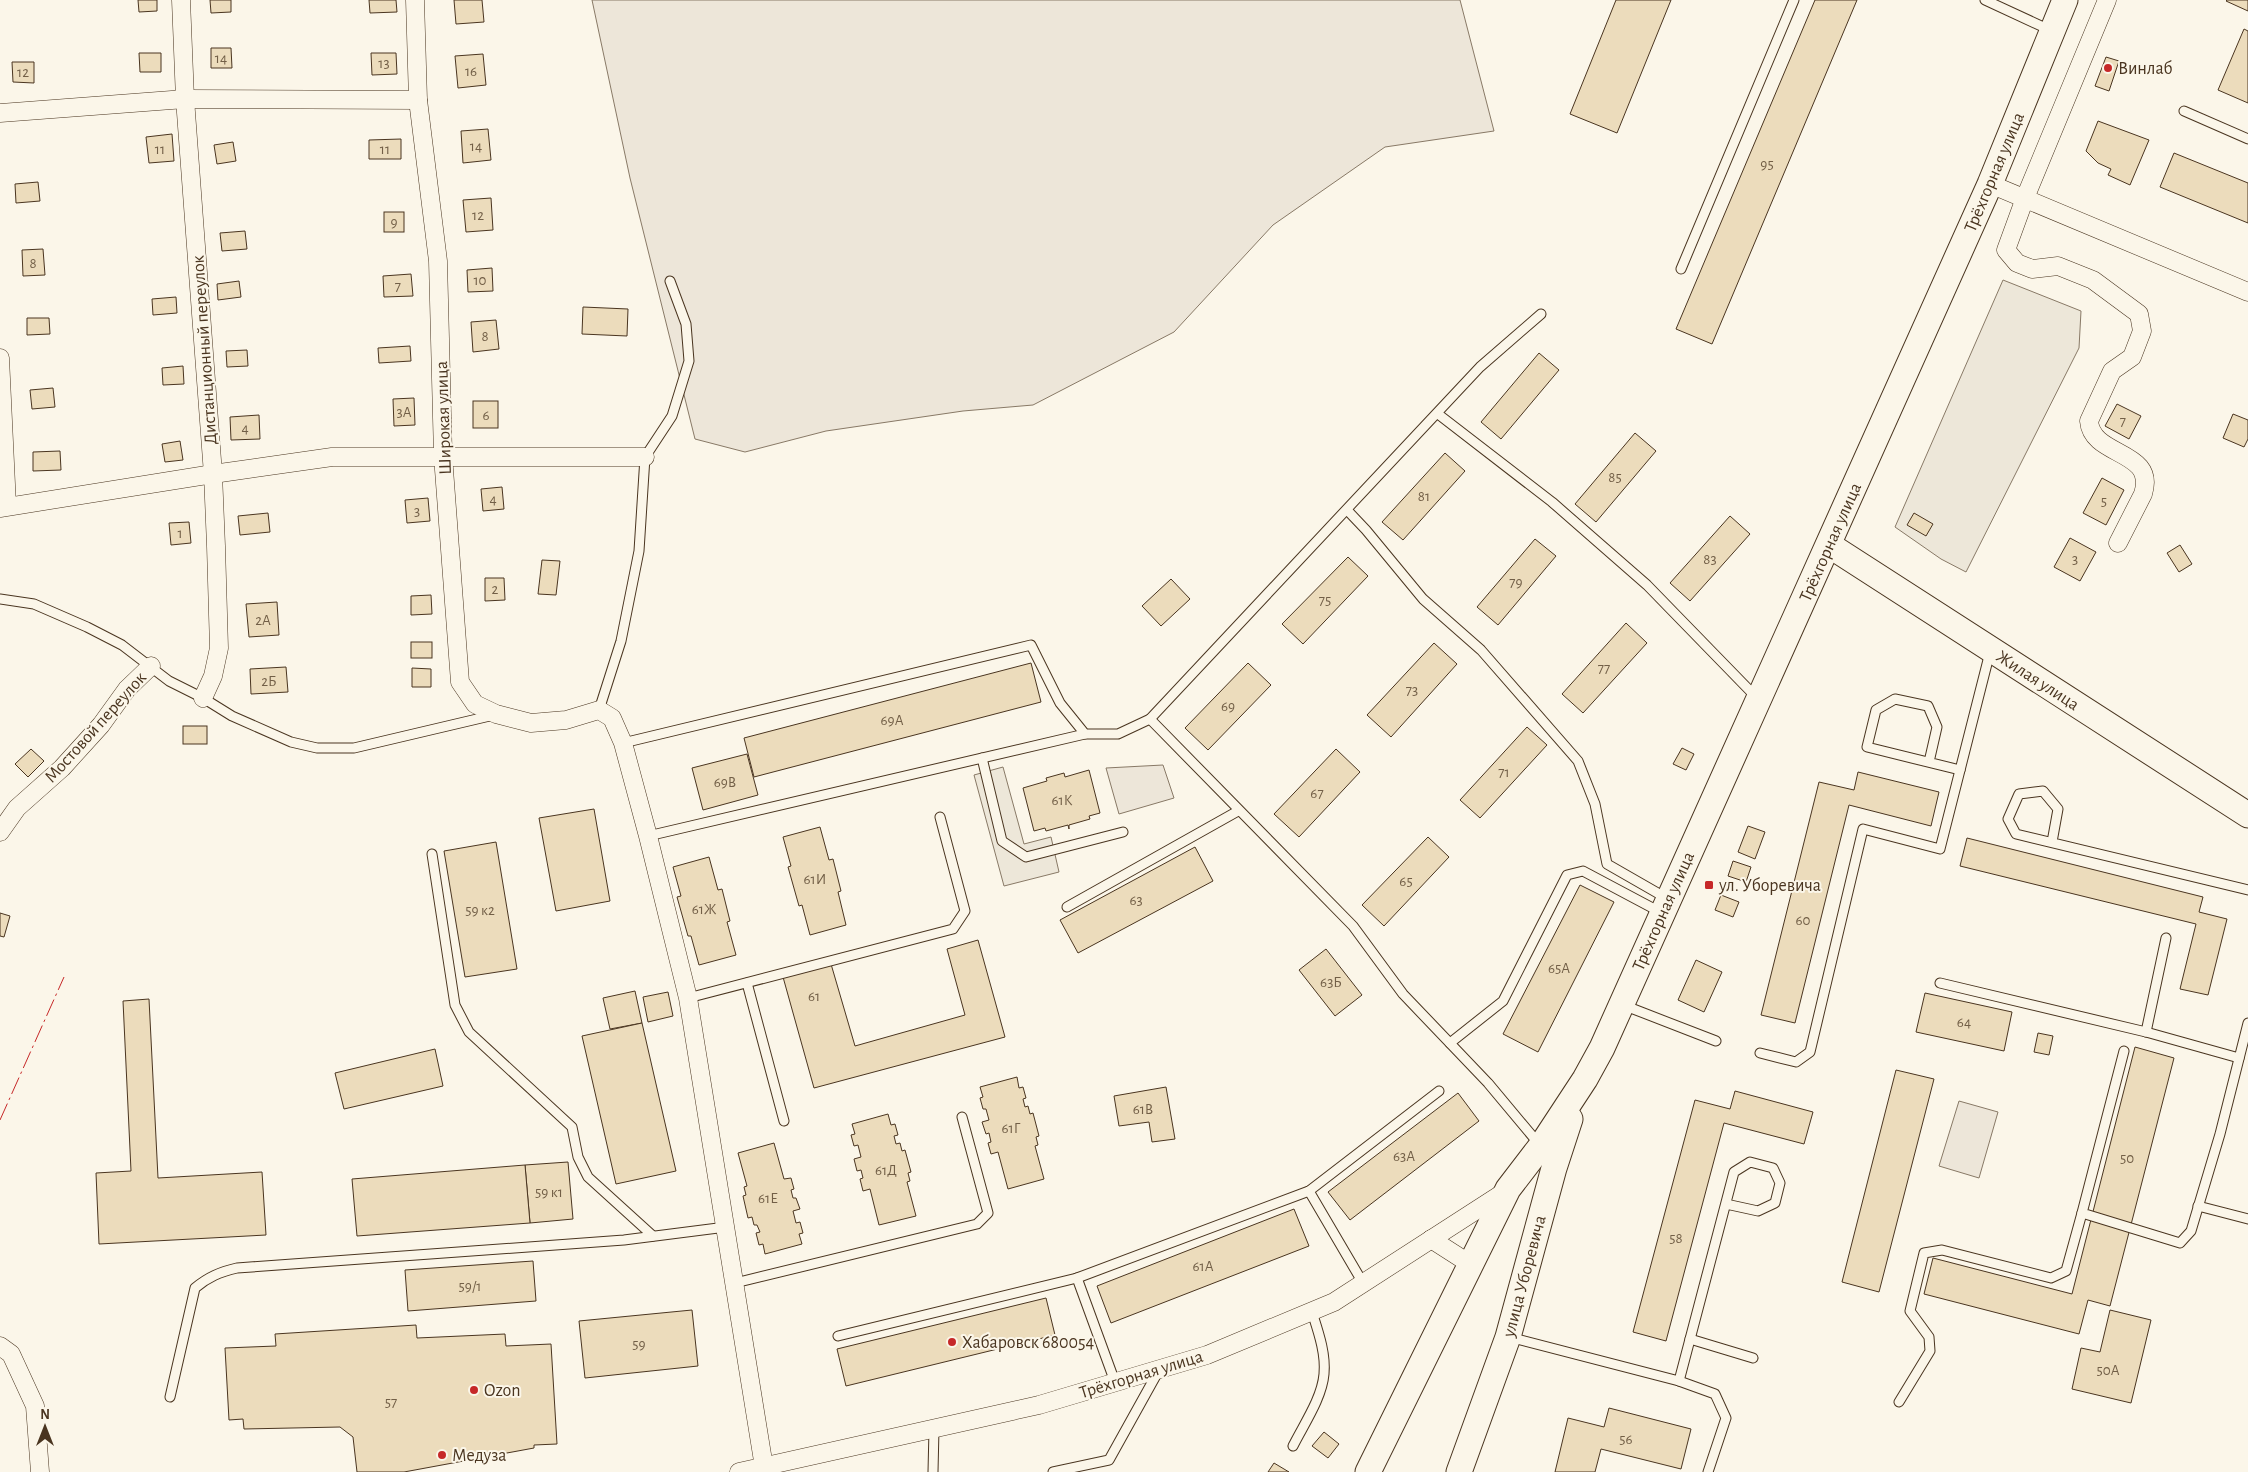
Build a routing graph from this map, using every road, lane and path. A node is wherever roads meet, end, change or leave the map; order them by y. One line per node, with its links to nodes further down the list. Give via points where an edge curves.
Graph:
1 (181, 0): 8 (street, Дистанционный переулок)
2 (414, 0): 9 (street, Широкая улица)
3 (1794, 0): 15 (lane)
4 (1985, 0): 7 (lane)
5 (2065, 0): 7 (main road, Трёхгорная улица)
6 (2107, 0): 14 (street)
7 (2052, 31): 13 (main road, Трёхгорная улица)
8 (186, 99): 9 (street); 11 (street); 23 (street, Дистанционный переулок)
9 (418, 100): 21 (street, Широкая улица, via 438,261)
10 (2184, 111): 12 (lane)
11 (0, 113)
12 (2248, 139)
13 (1990, 184): 14 (street); 27 (main road, Трёхгорная улица)
14 (2025, 198): 17 (street); 26 (street, via 2006,250 2017,263 2032,269 2058,266 2093,280 2139,314 2142,331 2132,357 2112,370 2089,420 2090,429 2097,439 2140,465 2145,476 2143,494)
15 (1681, 269)
16 (670, 281): 22 (lane, via 686,324 689,361 672,416)
17 (2248, 292)
18 (1542, 314): 20 (lane, via 1480,367)
19 (0, 358): 24 (street)
20 (1438, 414): 25 (lane); 32 (lane, via 1552,502 1648,585)
21 (443, 456): 22 (street); 23 (street, via 332,457); 34 (street, Широкая улица, via 460,682 475,704)
22 (645, 458): 33 (lane, via 639,551 621,641)
23 (213, 474): 24 (street); 31 (street, Дистанционный переулок, via 219,648 213,676)
24 (3, 507)
25 (1347, 510): 35 (lane); 50 (lane, via 1423,599 1481,650 1578,761 1595,804 1607,864)
26 (2118, 543)
27 (1829, 545): 29 (main road, Жилая улица); 32 (main road, Трёхгорная улица)
28 (0, 599): 30 (lane, via 34,604 87,627 122,644)
29 (1990, 649): 40 (lane); 42 (main road, Жилая улица)
30 (151, 666): 31 (lane, via 169,681); 44 (street, Мостовой переулок, via 62,768 17,808)
31 (203, 698): 34 (lane, via 232,716 291,742 317,748 354,748)
32 (1759, 700): 50 (main road, Трёхгорная улица)
33 (599, 710): 34 (street, Широкая улица, via 566,720 531,723); 37 (street, via 612,718)
34 (496, 714)
35 (1150, 719): 36 (lane, via 1118,734); 41 (lane)
36 (1085, 734): 37 (lane, via 1060,703 1031,645); 38 (lane)
37 (622, 743): 46 (street)
38 (982, 758): 45 (lane, via 1002,841 1026,857); 46 (lane)
39 (1929, 762): 39 (lane, via 1867,746 1876,710 1895,699 1928,706 1937,727); 40 (lane)
40 (1960, 770): 62 (lane, via 1940,849 1864,829 1810,1052 1796,1062)
41 (1238, 811): 51 (lane); 60 (lane, via 1353,926 1403,994)
42 (2248, 815)
43 (940, 817): 53 (lane, via 965,911 954,929)
44 (0, 832)
45 (1123, 832)
46 (648, 836): 55 (street)
47 (2052, 842): 47 (lane, via 2016,834 2008,820 2019,794 2043,791 2058,809); 49 (lane)
48 (432, 854): 76 (lane, via 455,1005 469,1032 572,1127 578,1157 588,1177)
49 (2248, 890)
50 (1665, 906): 56 (main road, Трёхгорная улица); 60 (lane, via 1583,871 1567,875 1503,1001)
51 (1067, 907)
52 (2166, 938): 58 (lane)
53 (747, 983): 55 (lane); 67 (lane)
54 (1940, 983): 58 (lane)
55 (688, 998): 75 (street)
56 (1622, 1004): 59 (lane); 64 (main road, Трёхгорная улица)
57 (2248, 1024): 63 (lane)
58 (2146, 1032): 63 (lane)
59 (1716, 1042)
60 (1450, 1043): 68 (lane)
61 (2124, 1051): 73 (lane)
62 (1760, 1053)
63 (2239, 1058): 72 (lane)
64 (1585, 1079): 68 (main road); 84 (main road, улица Уборевича, via 1554,1168)
65 (1439, 1091): 70 (lane)
66 (962, 1117): 81 (lane, via 988,1213 977,1224)
67 (784, 1121)
68 (1541, 1146): 69 (main road)
69 (1508, 1189): 77 (street, Трёхгорная улица); 78 (main road)
70 (1309, 1191): 79 (lane); 80 (lane)
71 (1726, 1204): 71 (lane, via 1734,1172 1750,1162 1773,1168 1780,1183 1775,1203 1758,1211); 85 (lane)
72 (2198, 1206): 73 (lane, via 2191,1231 2180,1243); 74 (lane)
73 (2082, 1214): 92 (lane, via 2066,1271 2051,1278 1942,1250 1924,1253 1910,1311 1929,1337 1930,1352)
74 (2248, 1219)
75 (726, 1227): 76 (lane); 81 (street)
76 (652, 1236): 91 (lane, via 237,1268 221,1272 196,1288)
77 (1431, 1239): 78 (street); 80 (street, Трёхгорная улица)
78 (1470, 1264): 100 (main road)
79 (1077, 1278): 83 (lane); 90 (lane)
80 (1363, 1283): 82 (street, Трёхгорная улица)
81 (735, 1284): 95 (street)
82 (1312, 1312): 88 (street, Трёхгорная улица, via 1207,1355); 94 (lane, via 1324,1374 1320,1391)
83 (838, 1336)
84 (1508, 1337): 89 (lane); 101 (main road, улица Уборевича)
85 (1690, 1339): 87 (lane); 89 (lane)
86 (0, 1346): 96 (street, via 11,1354 34,1406)
87 (1753, 1358)
88 (1159, 1370): 90 (street, Трёхгорная улица); 99 (lane, via 1109,1460)
89 (1679, 1381): 102 (lane, via 1715,1394 1726,1418)
90 (1116, 1382): 93 (street, Трёхгорная улица, via 1039,1405)
91 (170, 1397)
92 (1899, 1402)
93 (934, 1429): 95 (street, Трёхгорная улица); 98 (lane)
94 (1293, 1446)
95 (764, 1467): 97 (street, Трёхгорная улица)
96 (40, 1472)
97 (740, 1472)
98 (933, 1472)
99 (1053, 1472)
100 (1368, 1472)
101 (1459, 1472)
102 (1708, 1472)

